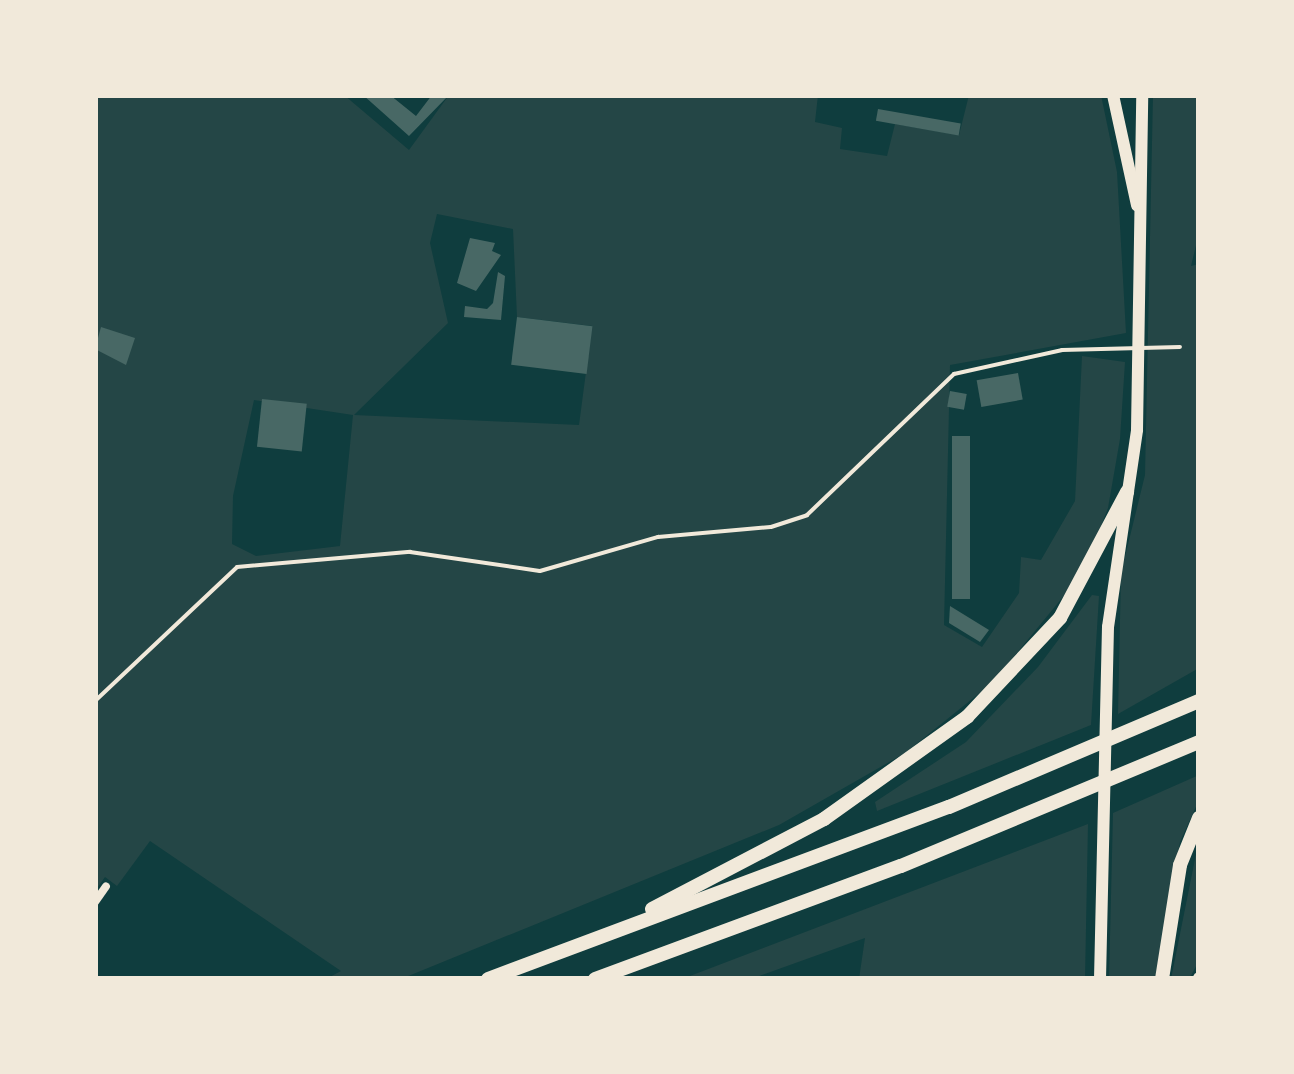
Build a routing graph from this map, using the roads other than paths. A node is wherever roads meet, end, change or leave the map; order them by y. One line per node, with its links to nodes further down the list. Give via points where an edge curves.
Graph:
1 (1113, 95): 3 (main road)
2 (1142, 95): 3 (main road)
3 (1142, 225): 5 (main road, via 1137,430)
4 (1180, 346): 7 (lane, via 1062,350 954,374 807,515 771,527 658,537 540,570 410,552 237,566)
5 (1127, 492): 12 (highway, via 1060,618 967,717 824,819); 15 (main road, via 1111,584 1105,689)
6 (1199, 700): 12 (highway, via 949,807)
7 (95, 701)
8 (1194, 746): 14 (highway, via 902,866)
9 (1199, 818): 16 (highway, via 1180,865)
10 (106, 886): 11 (street)
11 (95, 902)
12 (589, 940): 13 (highway)
13 (488, 979)
14 (595, 979)
15 (1100, 979)
16 (1162, 979)

